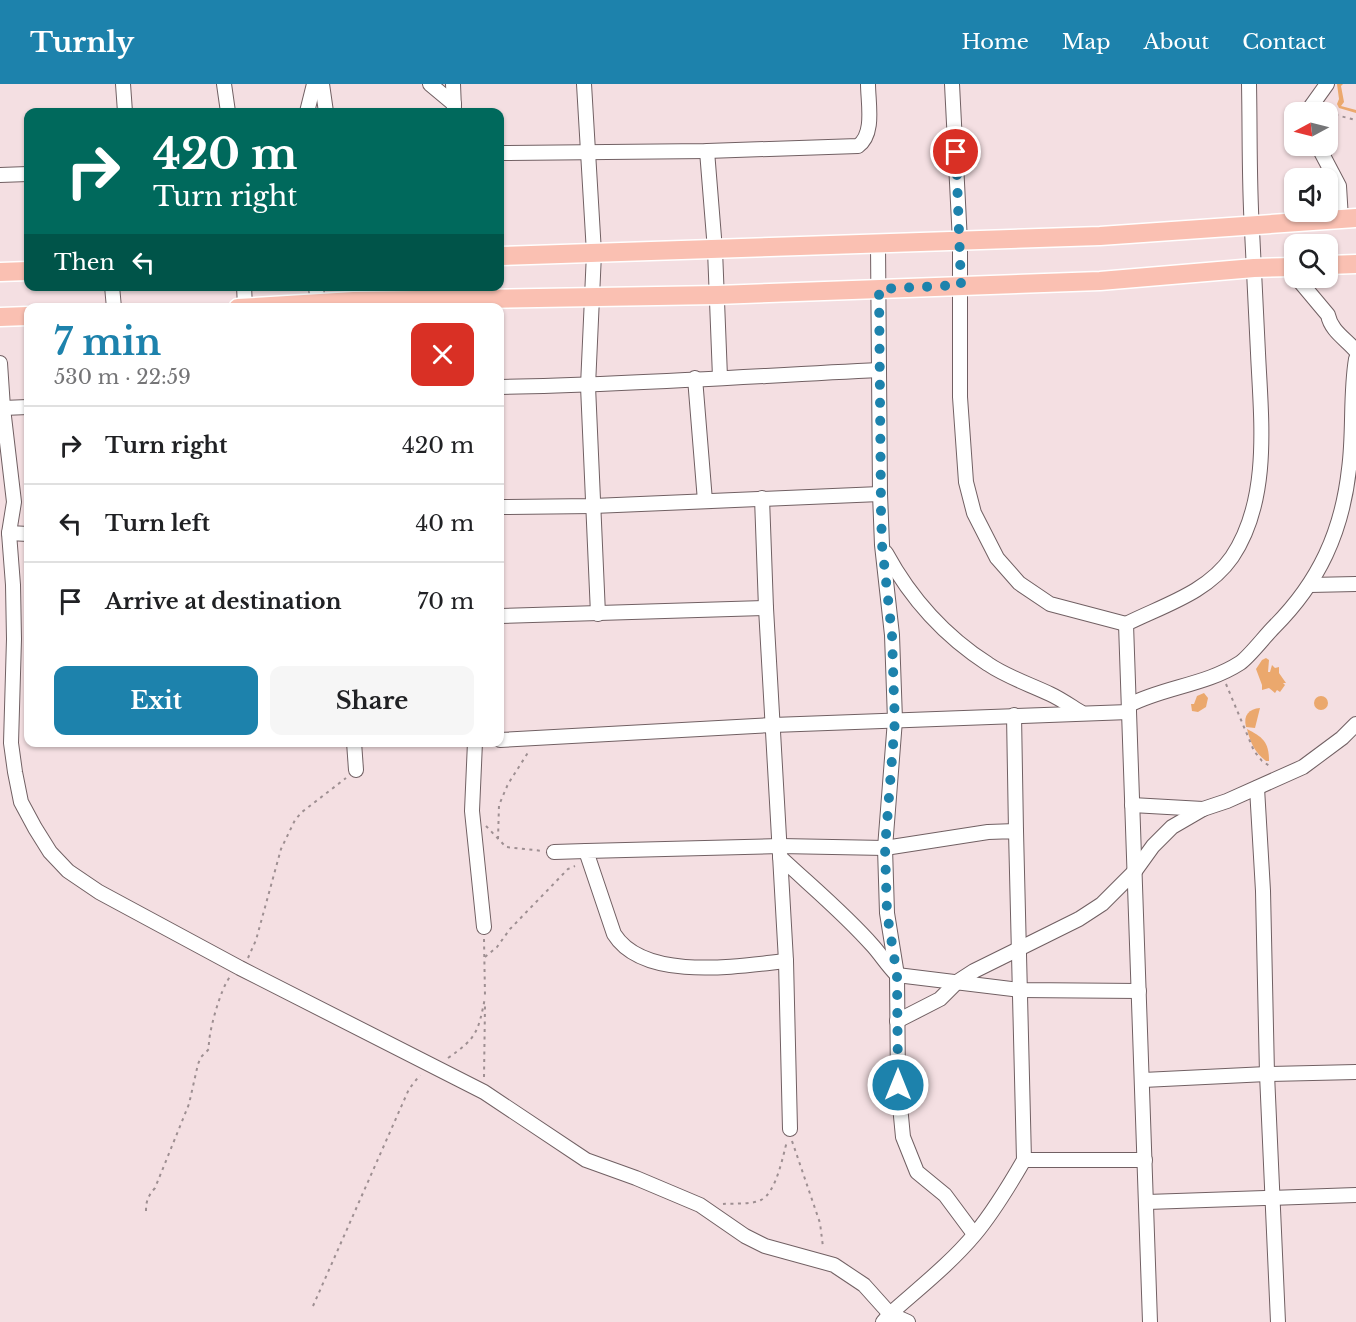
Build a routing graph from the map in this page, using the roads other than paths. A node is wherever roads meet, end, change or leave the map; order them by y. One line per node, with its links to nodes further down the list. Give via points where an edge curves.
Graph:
1 (123, 84): 13 (street)
2 (224, 84): 14 (street)
3 (314, 84): 15 (street)
4 (322, 84): 16 (street)
5 (430, 84): 17 (street)
6 (453, 84): 17 (street)
7 (584, 84): 18 (street)
8 (868, 84): 19 (street, via 868,133 858,146)
9 (952, 84): 26 (street)
10 (1249, 84): 25 (street)
11 (1326, 84): 12 (street)
12 (1313, 102)
13 (124, 108)
14 (227, 108)
15 (308, 108)
16 (325, 108)
17 (454, 108)
18 (588, 151): 19 (street); 20 (street); 29 (street)
19 (707, 151): 28 (street)
20 (504, 153)
21 (1323, 156): 24 (street, via 1339,186)
22 (24, 174): 23 (street)
23 (0, 175)
24 (1349, 219): 25 (main road)
25 (1251, 225): 26 (main road, via 1100,237); 33 (street)
26 (960, 242): 27 (main road); 37 (street)
27 (878, 245): 28 (main road); 39 (street)
28 (715, 250): 29 (main road); 40 (street)
29 (594, 253): 30 (main road); 42 (street)
30 (504, 256)
31 (1356, 264): 32 (main road)
32 (1338, 265)
33 (1254, 268): 35 (main road); 37 (main road, via 1100,281); 71 (street, via 1261,452 1257,496 1243,538 1214,578)
34 (24, 271): 36 (main road)
35 (1284, 271)
36 (0, 272)
37 (961, 285): 39 (main road); 71 (street, via 960,397 966,482 974,513 997,558 1019,583 1050,604)
38 (1306, 288): 47 (street, via 1328,315 1334,330)
39 (879, 289): 40 (main road); 50 (street)
40 (717, 295): 42 (main road); 51 (street)
41 (460, 297): 42 (main road); 43 (main road)
42 (591, 297): 53 (street)
43 (317, 299): 44 (main road)
44 (281, 303)
45 (24, 316): 46 (main road)
46 (0, 317)
47 (1356, 351)
48 (1356, 359): 57 (street)
49 (0, 363): 56 (street)
50 (879, 370): 51 (street); 58 (street)
51 (720, 377): 52 (street)
52 (695, 378): 53 (street); 60 (street)
53 (588, 386): 54 (street); 61 (street)
54 (504, 387)
55 (24, 407): 56 (street)
56 (3, 408): 64 (street, via 14,502)
57 (1353, 470): 67 (street, via 1338,526)
58 (880, 494): 59 (street); 65 (street)
59 (762, 498): 60 (street); 68 (street)
60 (705, 501): 61 (street)
61 (593, 506): 62 (street); 69 (street)
62 (504, 507)
63 (24, 535): 64 (street)
64 (4, 538): 109 (street, via 14,585 11,743 15,772 21,802 51,852 68,871 99,892 484,1092 586,1160 700,1205 765,1246 834,1265 864,1285)
65 (882, 545): 73 (street, via 922,608 956,640 988,664); 75 (street, via 892,635)
66 (1356, 584): 67 (street)
67 (1310, 585): 72 (street, via 1242,662 1221,674 1161,693)
68 (766, 608): 69 (street); 77 (street)
69 (597, 614): 70 (street)
70 (504, 616)
71 (1126, 624): 72 (street)
72 (1129, 709): 73 (street); 83 (street)
73 (1082, 713): 74 (street)
74 (1014, 715): 75 (street); 85 (street)
75 (895, 720): 77 (street); 86 (street)
76 (1356, 724): 82 (street, via 1303,767)
77 (773, 725): 78 (street); 88 (street)
78 (504, 740)
79 (354, 747): 81 (street)
80 (474, 747): 91 (street, via 472,811)
81 (356, 770)
82 (1257, 788): 84 (street); 100 (street)
83 (1132, 805): 84 (street); 90 (street)
84 (1203, 809): 90 (street, via 1172,828)
85 (1016, 831): 86 (street); 92 (street)
86 (885, 848): 88 (street); 94 (street, via 887,913)
87 (554, 852): 89 (street)
88 (780, 852): 89 (street); 93 (street); 94 (street)
89 (587, 856): 93 (street, via 614,934 620,944 645,958 702,968)
90 (1135, 871): 92 (street, via 1102,904); 97 (street)
91 (484, 927)
92 (1019, 948): 95 (street); 96 (street)
93 (786, 961): 102 (street)
94 (897, 975): 95 (street); 98 (street)
95 (957, 982): 96 (street); 98 (street, via 940,999)
96 (1020, 990): 97 (street); 103 (street)
97 (1139, 991): 101 (street)
98 (897, 1021): 108 (street, via 898,1085 903,1137 910,1157 917,1172 945,1195)
99 (1356, 1071): 100 (street)
100 (1267, 1074): 101 (street); 106 (street)
101 (1143, 1080): 104 (street)
102 (790, 1129)
103 (1024, 1160): 104 (street); 108 (street)
104 (1145, 1160): 107 (street)
105 (1356, 1195): 106 (street)
106 (1273, 1198): 107 (street); 112 (street)
107 (1147, 1202): 111 (street)
108 (975, 1234): 109 (street)
109 (888, 1319): 110 (street)
110 (908, 1322)
111 (1150, 1322)
112 (1278, 1322)

